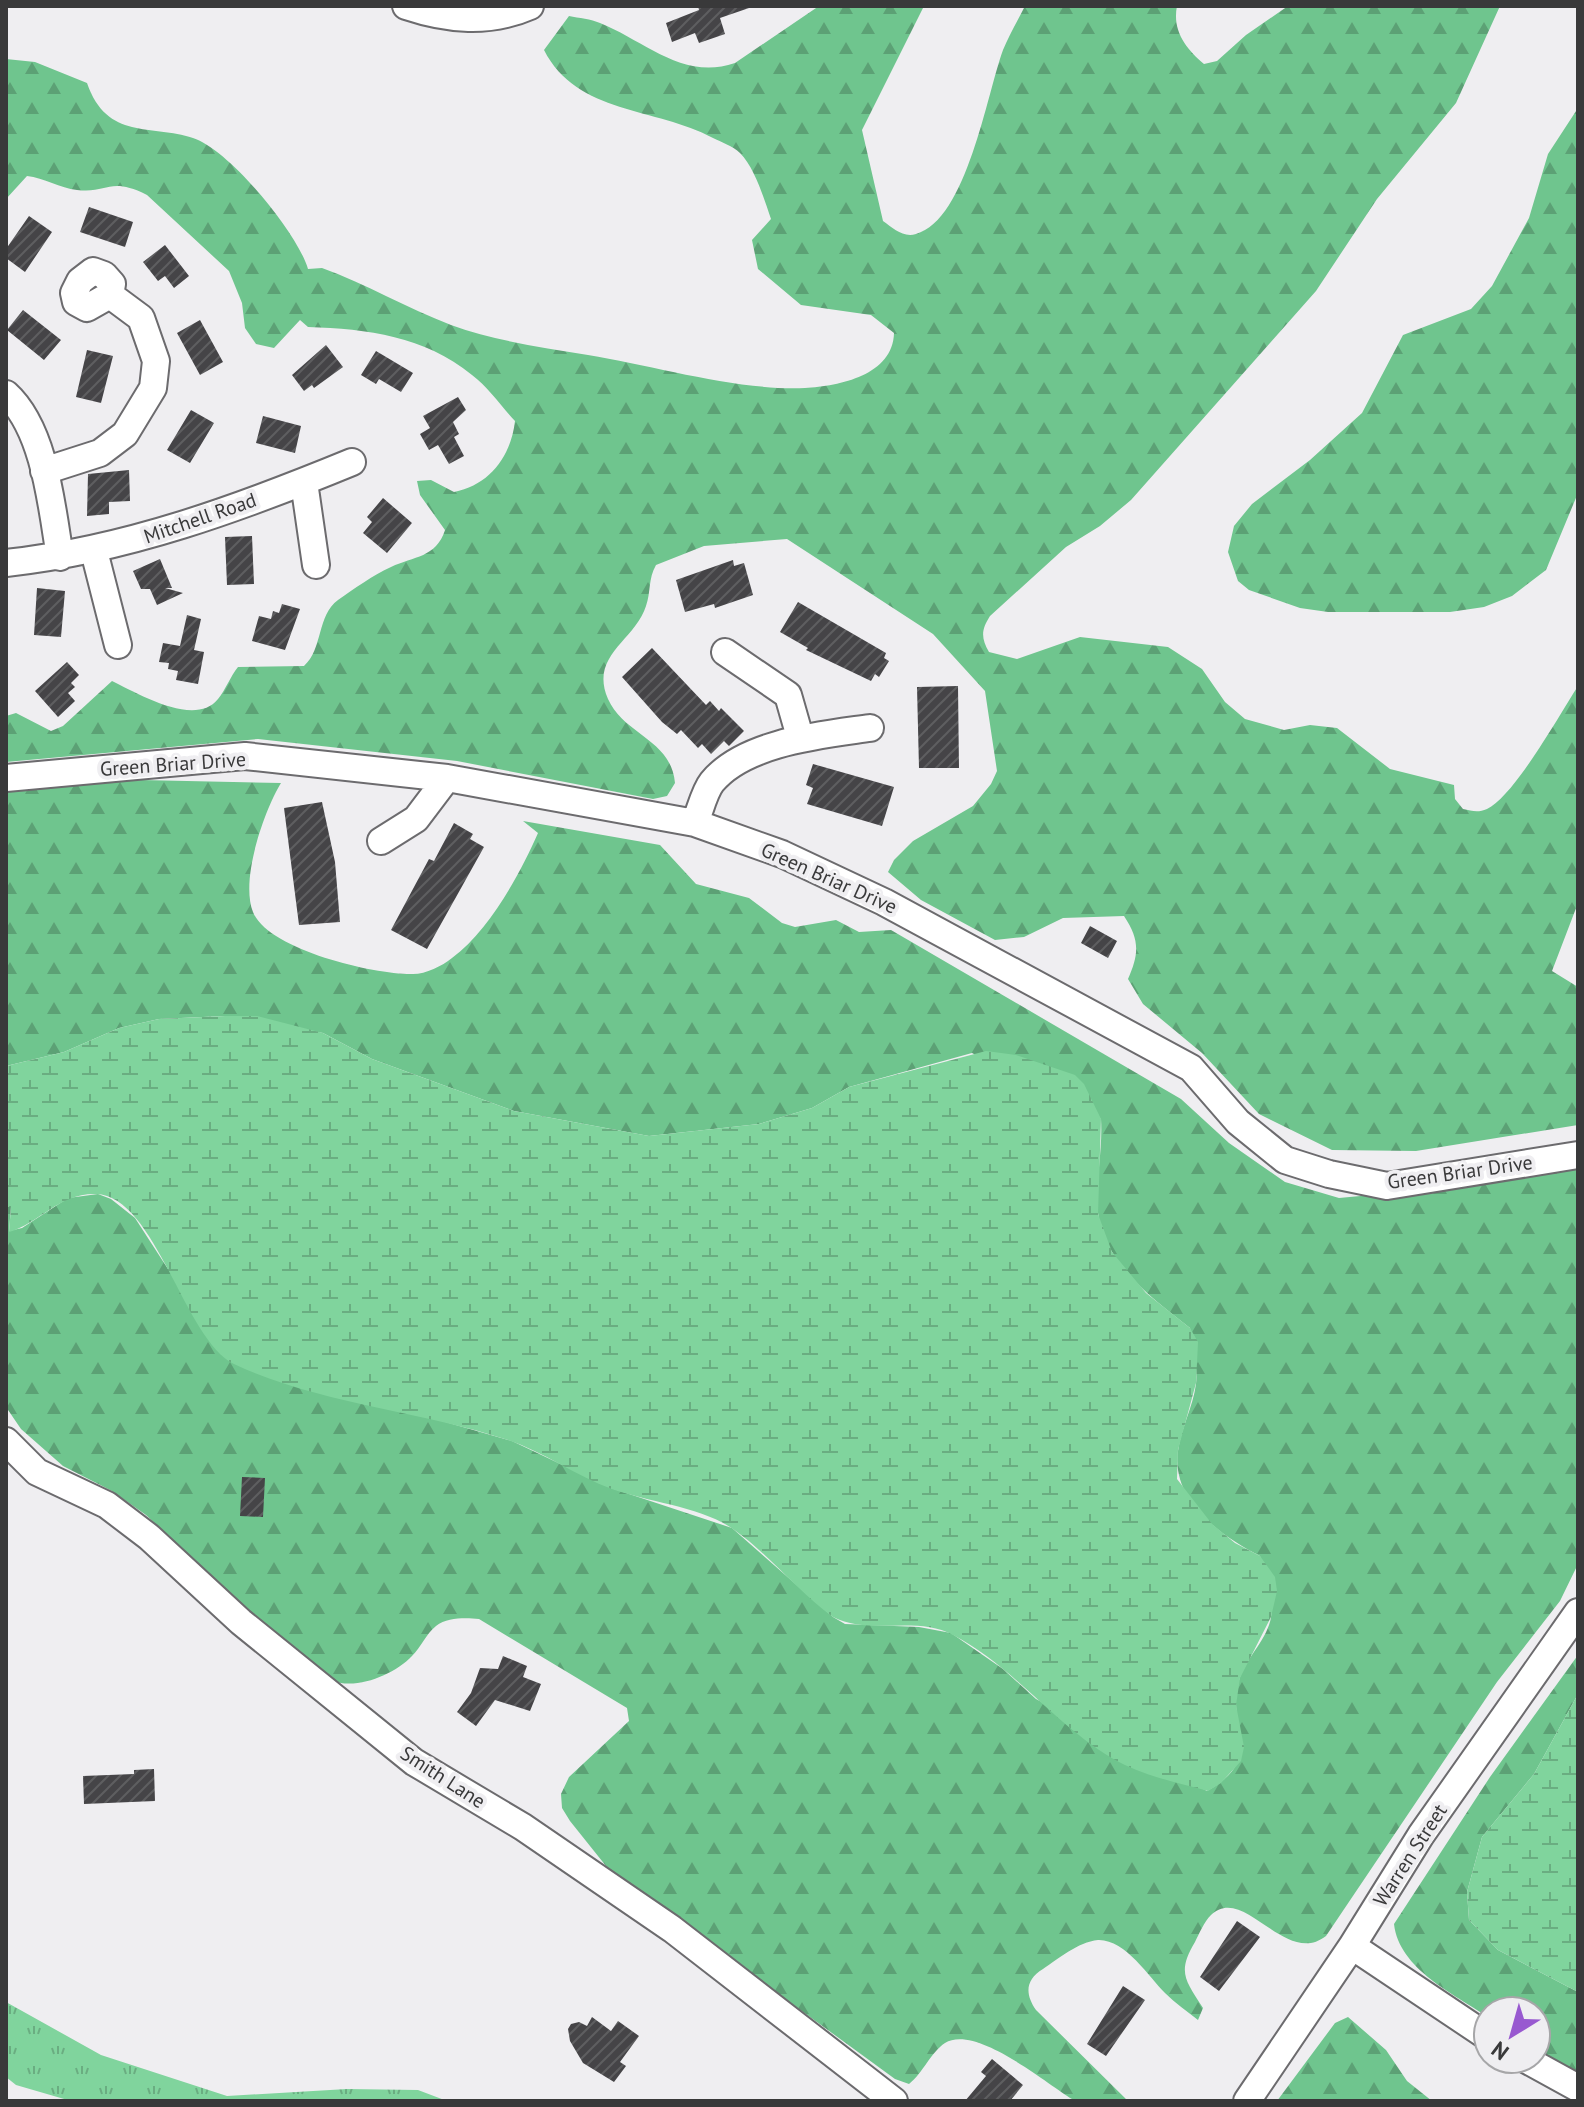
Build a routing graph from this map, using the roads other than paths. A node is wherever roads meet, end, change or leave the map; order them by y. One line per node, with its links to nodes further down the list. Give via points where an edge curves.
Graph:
1 (406, 6): 2 (street, via 476,19 508,16)
2 (530, 6)
3 (110, 295): 6 (street, via 141,318 156,361 153,388 125,434 100,453)
4 (6, 394): 6 (street, via 33,437)
5 (352, 462): 7 (street, Mitchell Road)
6 (44, 471): 9 (street)
7 (304, 482): 8 (street, Mitchell Road); 11 (street)
8 (94, 551): 9 (street, Mitchell Road); 12 (street)
9 (60, 557): 10 (street, Mitchell Road)
10 (6, 563)
11 (316, 565)
12 (118, 645)
13 (725, 652): 15 (street, via 788,695)
14 (870, 728): 15 (street)
15 (800, 737): 18 (street, via 749,755 712,782)
16 (6, 778): 17 (street, Green Briar Drive, via 245,756)
17 (447, 778): 18 (street, Green Briar Drive); 19 (street, via 416,819)
18 (695, 823): 20 (street, Green Briar Drive, via 782,854 884,902 1191,1068 1238,1122 1285,1160 1387,1186)
19 (381, 841)
20 (1578, 1155)
21 (6, 1441): 27 (street, Smith Lane, via 37,1472 107,1505 149,1537 241,1622 414,1762 523,1827 672,1929)
22 (1578, 1612): 23 (street, Warren Street, via 1421,1835)
23 (1352, 1946): 24 (street); 28 (street, Warren Street)
24 (1472, 2026)
25 (1552, 2074): 26 (street)
26 (1578, 2088)
27 (894, 2101)
28 (1247, 2101)

